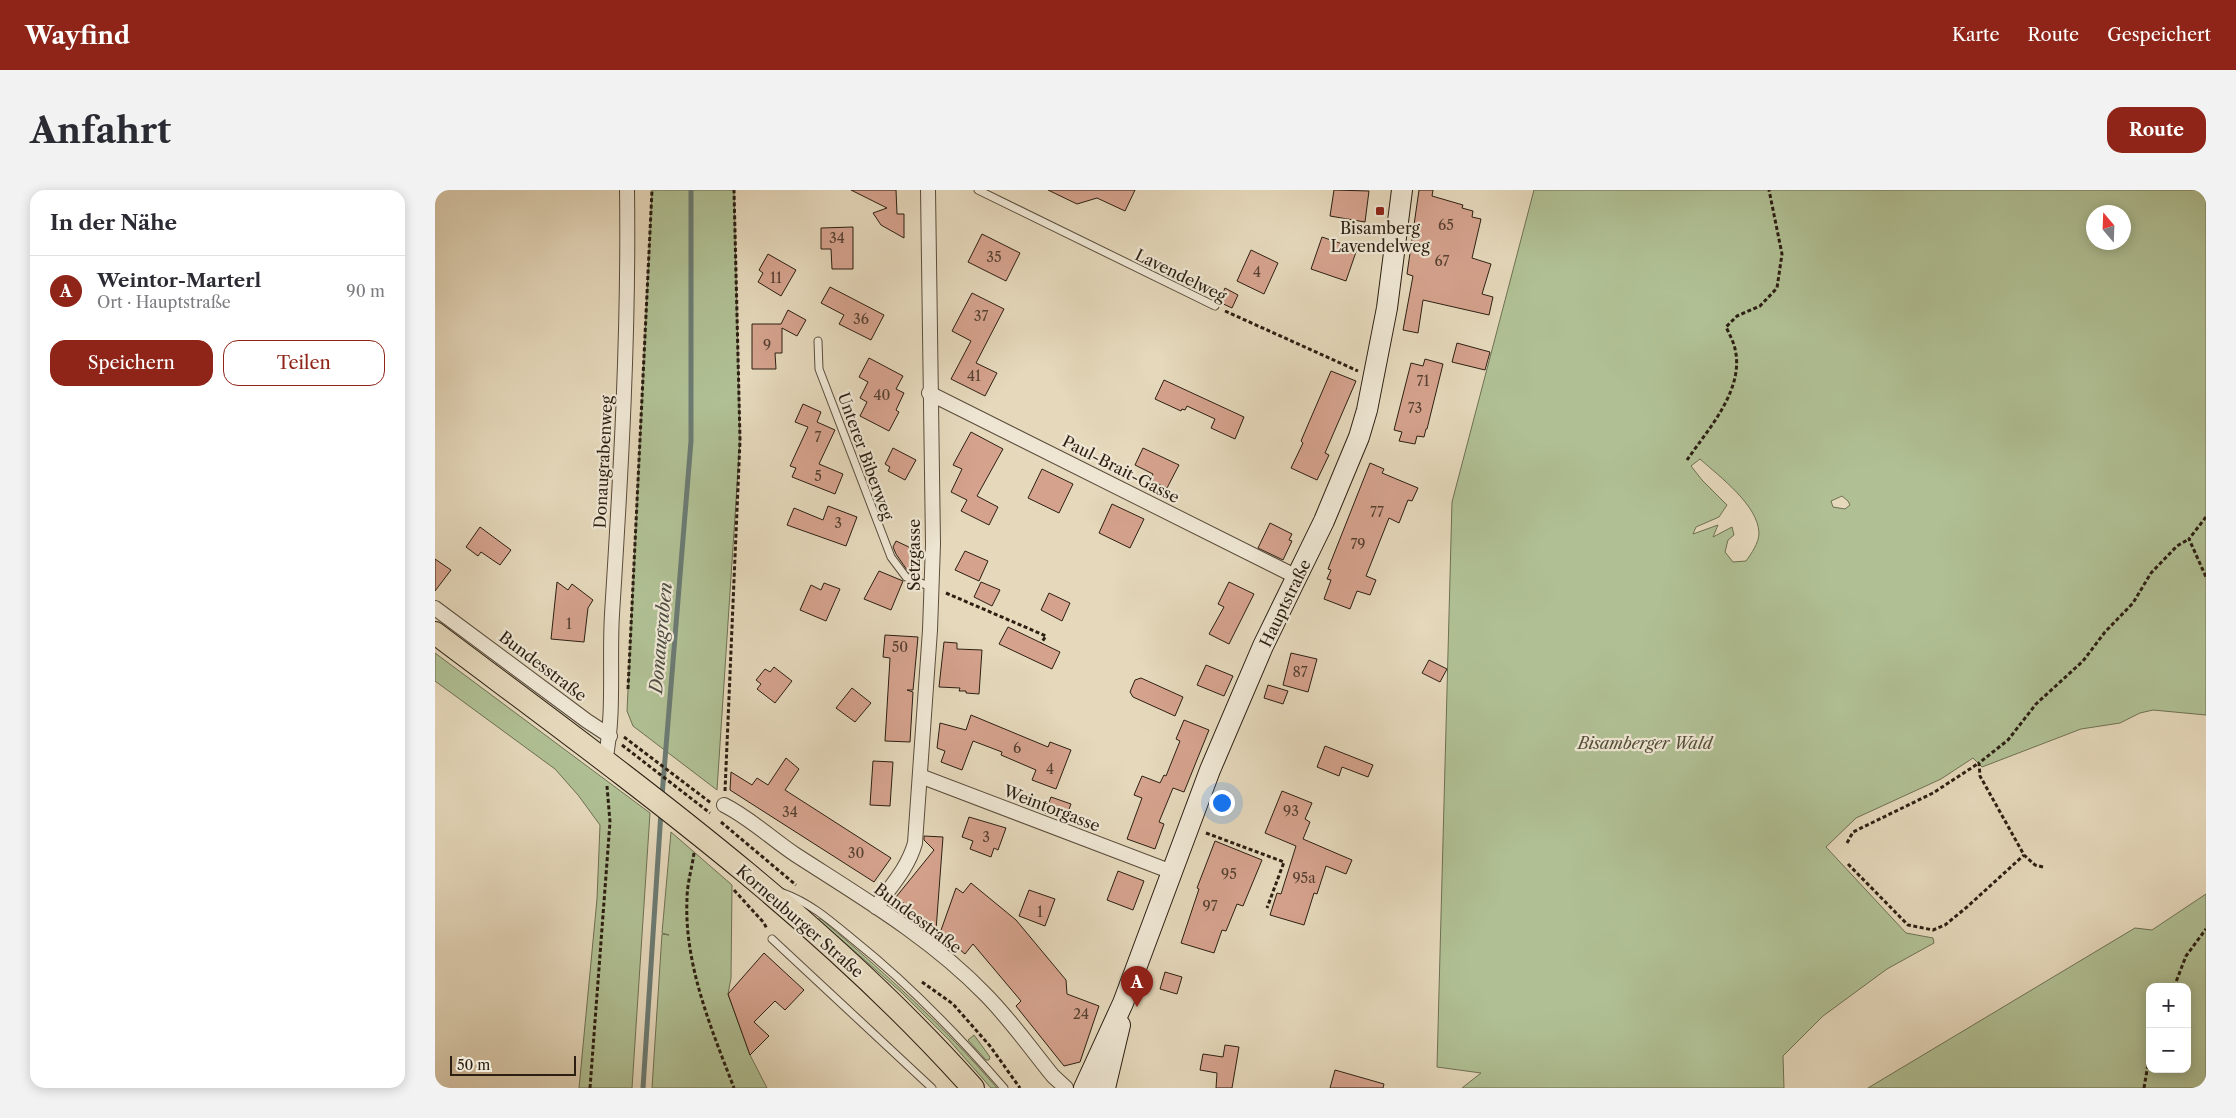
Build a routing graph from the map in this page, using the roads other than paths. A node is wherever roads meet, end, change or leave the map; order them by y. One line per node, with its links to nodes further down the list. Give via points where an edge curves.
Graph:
1 (627, 190): 12 (street, Donaugrabenweg, via 627,324 610,642)
2 (928, 190): 7 (street, Setzgasse)
3 (978, 190): 5 (lane, Lavendelweg)
4 (1402, 190): 8 (main road, Hauptstraße, via 1387,308 1367,410 1349,463)
5 (1215, 306)
6 (818, 341): 9 (lane, Unterer Biberweg, via 819,369 891,557 906,577)
7 (929, 393): 8 (street, Paul-Brait-Gasse); 9 (street, Setzgasse)
8 (1297, 577): 16 (main road, Hauptstraße, via 1263,646 1210,770)
9 (931, 587): 14 (street, Setzgasse)
10 (435, 608): 12 (street, Bundesstraße, via 587,721)
11 (435, 633): 13 (main road, Korneuburger Straße)
12 (615, 736): 13 (street)
13 (610, 764): 17 (main road, Korneuburger Straße, via 695,840)
14 (920, 776): 16 (street, Weintorgasse); 18 (street, Setzgasse, via 912,852 904,870)
15 (724, 805): 18 (street, Bundesstraße)
16 (1172, 872): 20 (main road, Hauptstraße)
17 (764, 888): 22 (main road, Korneuburger Straße, via 883,994); 23 (lane, via 801,900 885,965 955,1033)
18 (876, 907): 24 (street, Bundesstraße, via 944,957 985,994)
19 (772, 939): 21 (lane)
20 (1123, 1003): 25 (main road, Hauptstraße); 26 (main road, Hauptstraße)
21 (932, 1088)
22 (973, 1088)
23 (1004, 1088)
24 (1065, 1088)
25 (1084, 1088)
26 (1105, 1088)

